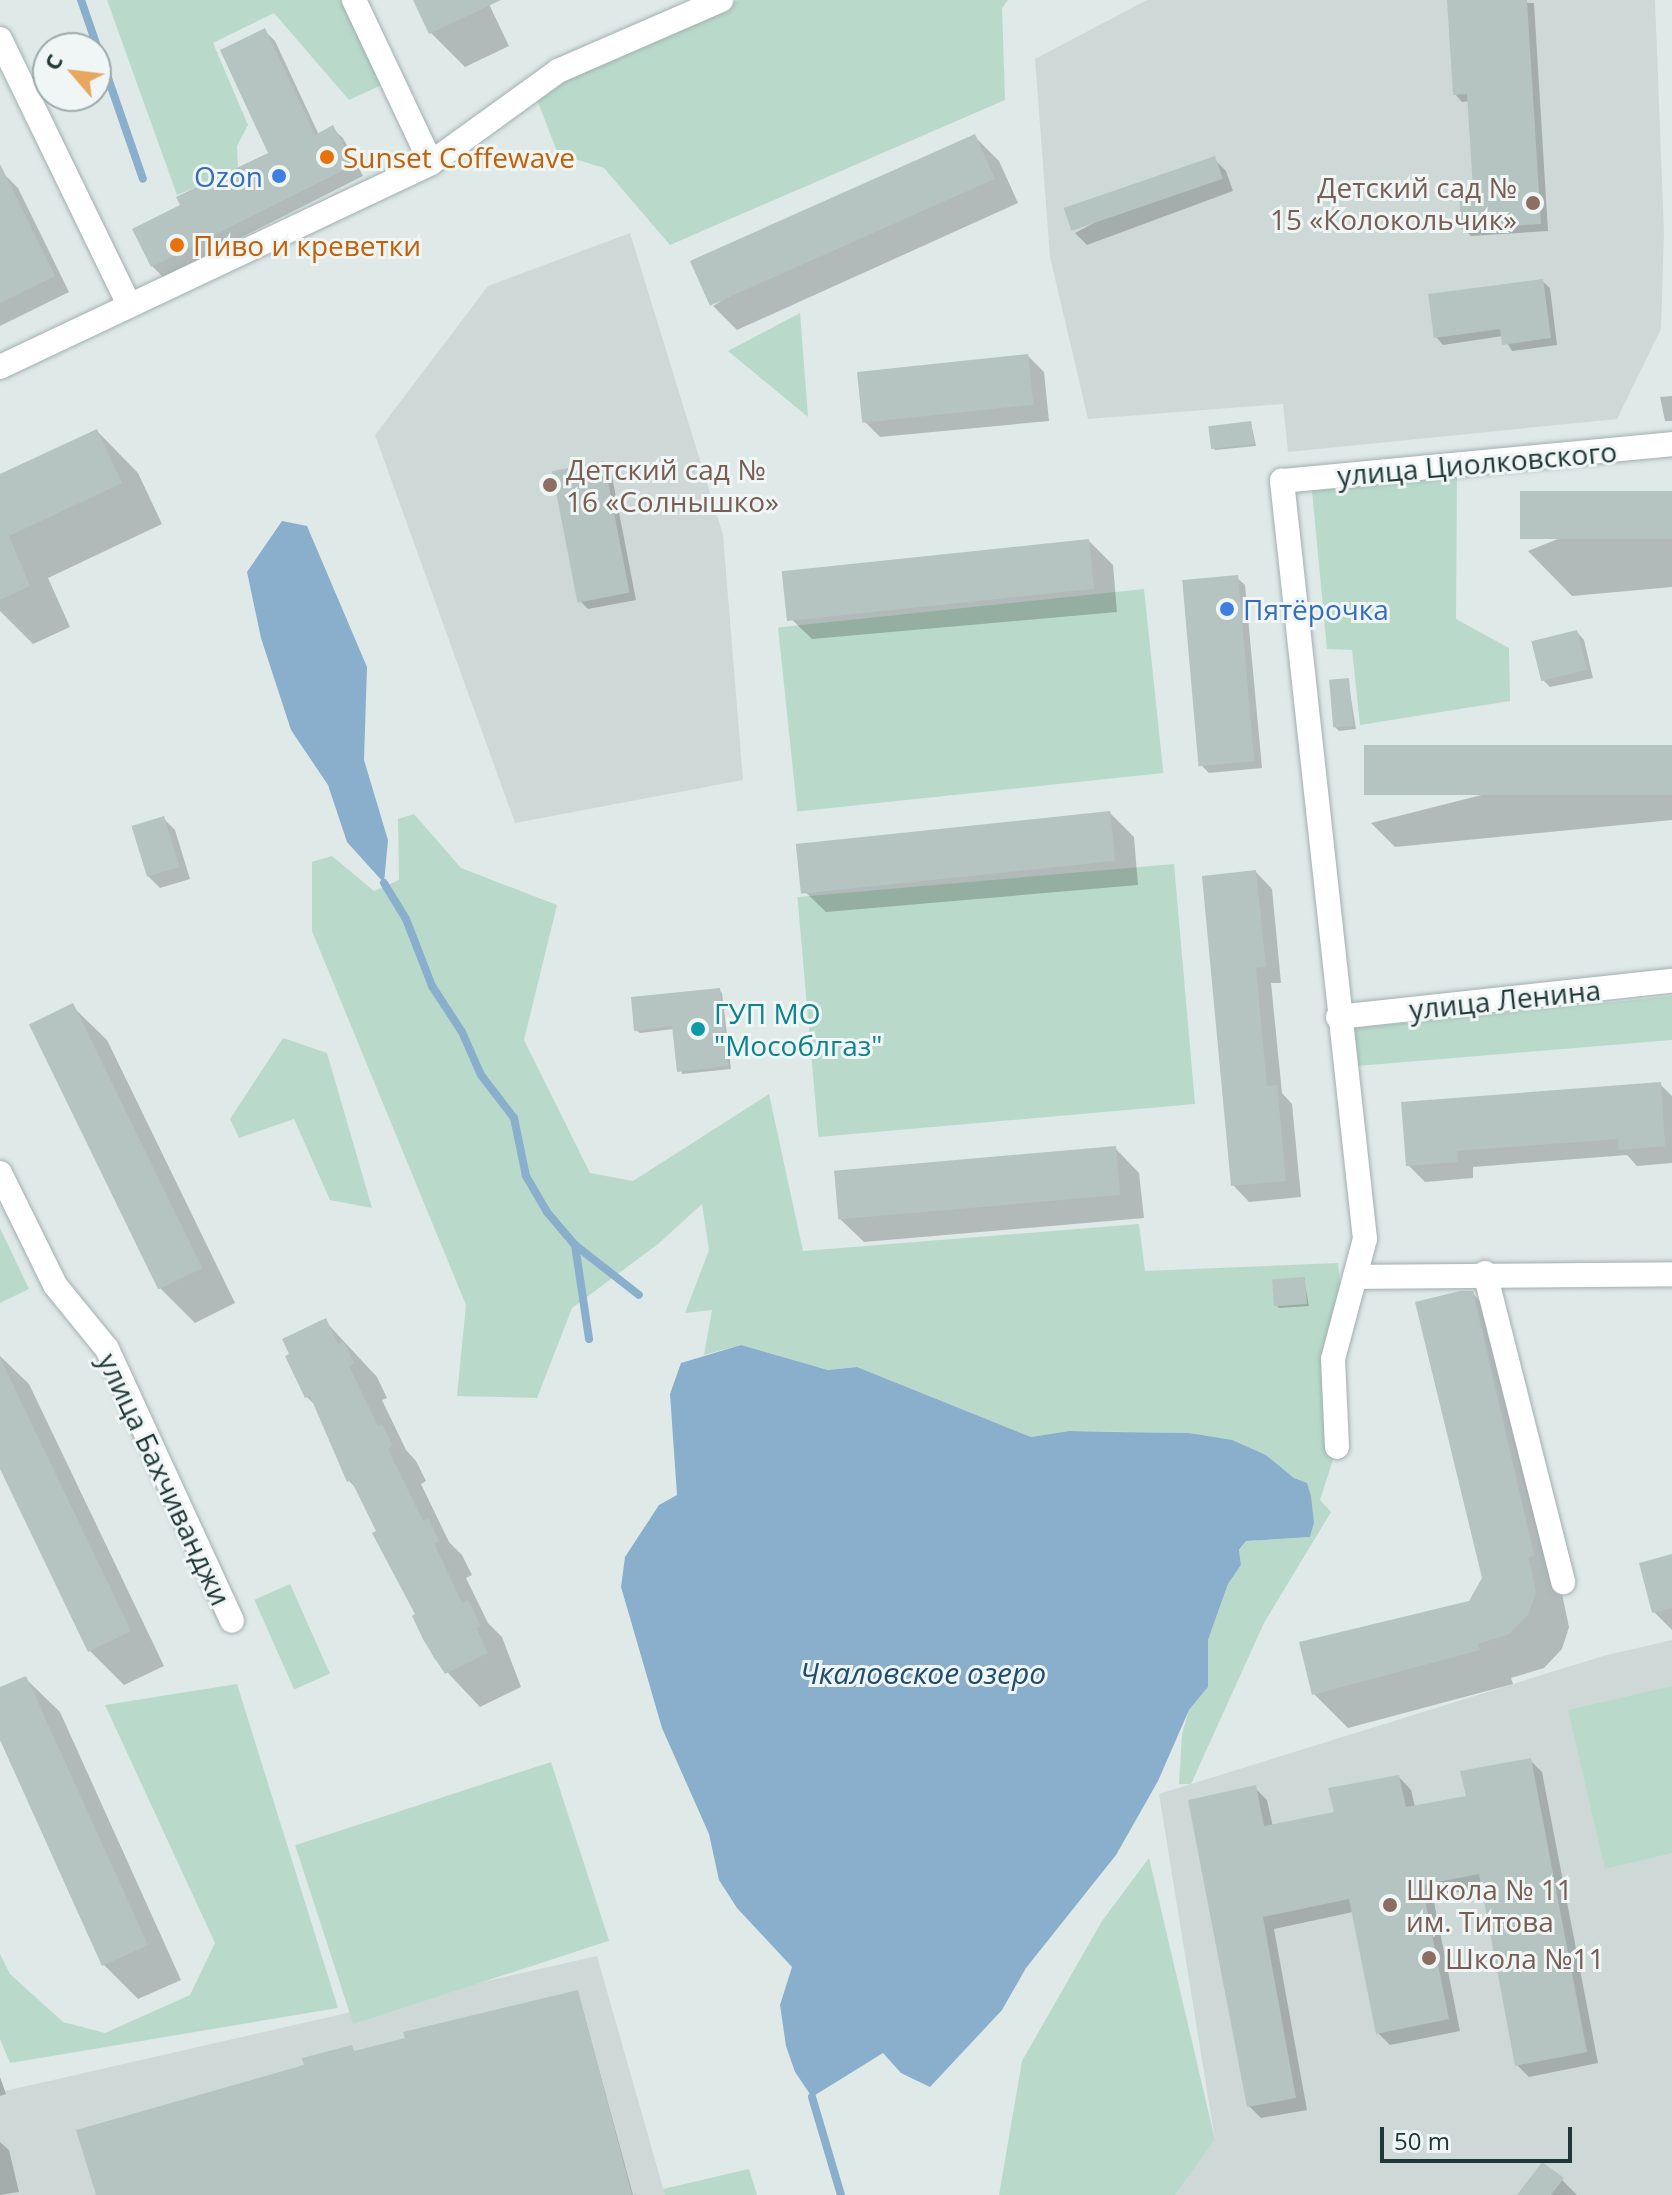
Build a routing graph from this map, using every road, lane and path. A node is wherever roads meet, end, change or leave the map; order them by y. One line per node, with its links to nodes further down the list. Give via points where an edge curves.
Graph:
1 (354, 0): 4 (street)
2 (721, 0): 4 (street, via 558,71)
3 (0, 39): 5 (street)
4 (431, 163): 5 (street)
5 (129, 305): 6 (street)
6 (0, 367)
7 (1672, 444): 9 (street, улица Циолковского, via 1282,481)
8 (1672, 981): 9 (street, улица Ленина)
9 (1338, 1017): 13 (street, via 1365,1239)
10 (0, 1173): 16 (street, улица Бахчиванджи, via 55,1285 107,1349)
11 (1485, 1273): 12 (street); 13 (street); 15 (street)
12 (1672, 1274)
13 (1355, 1277): 14 (street, via 1333,1359)
14 (1337, 1447)
15 (1563, 1582)
16 (232, 1621)

